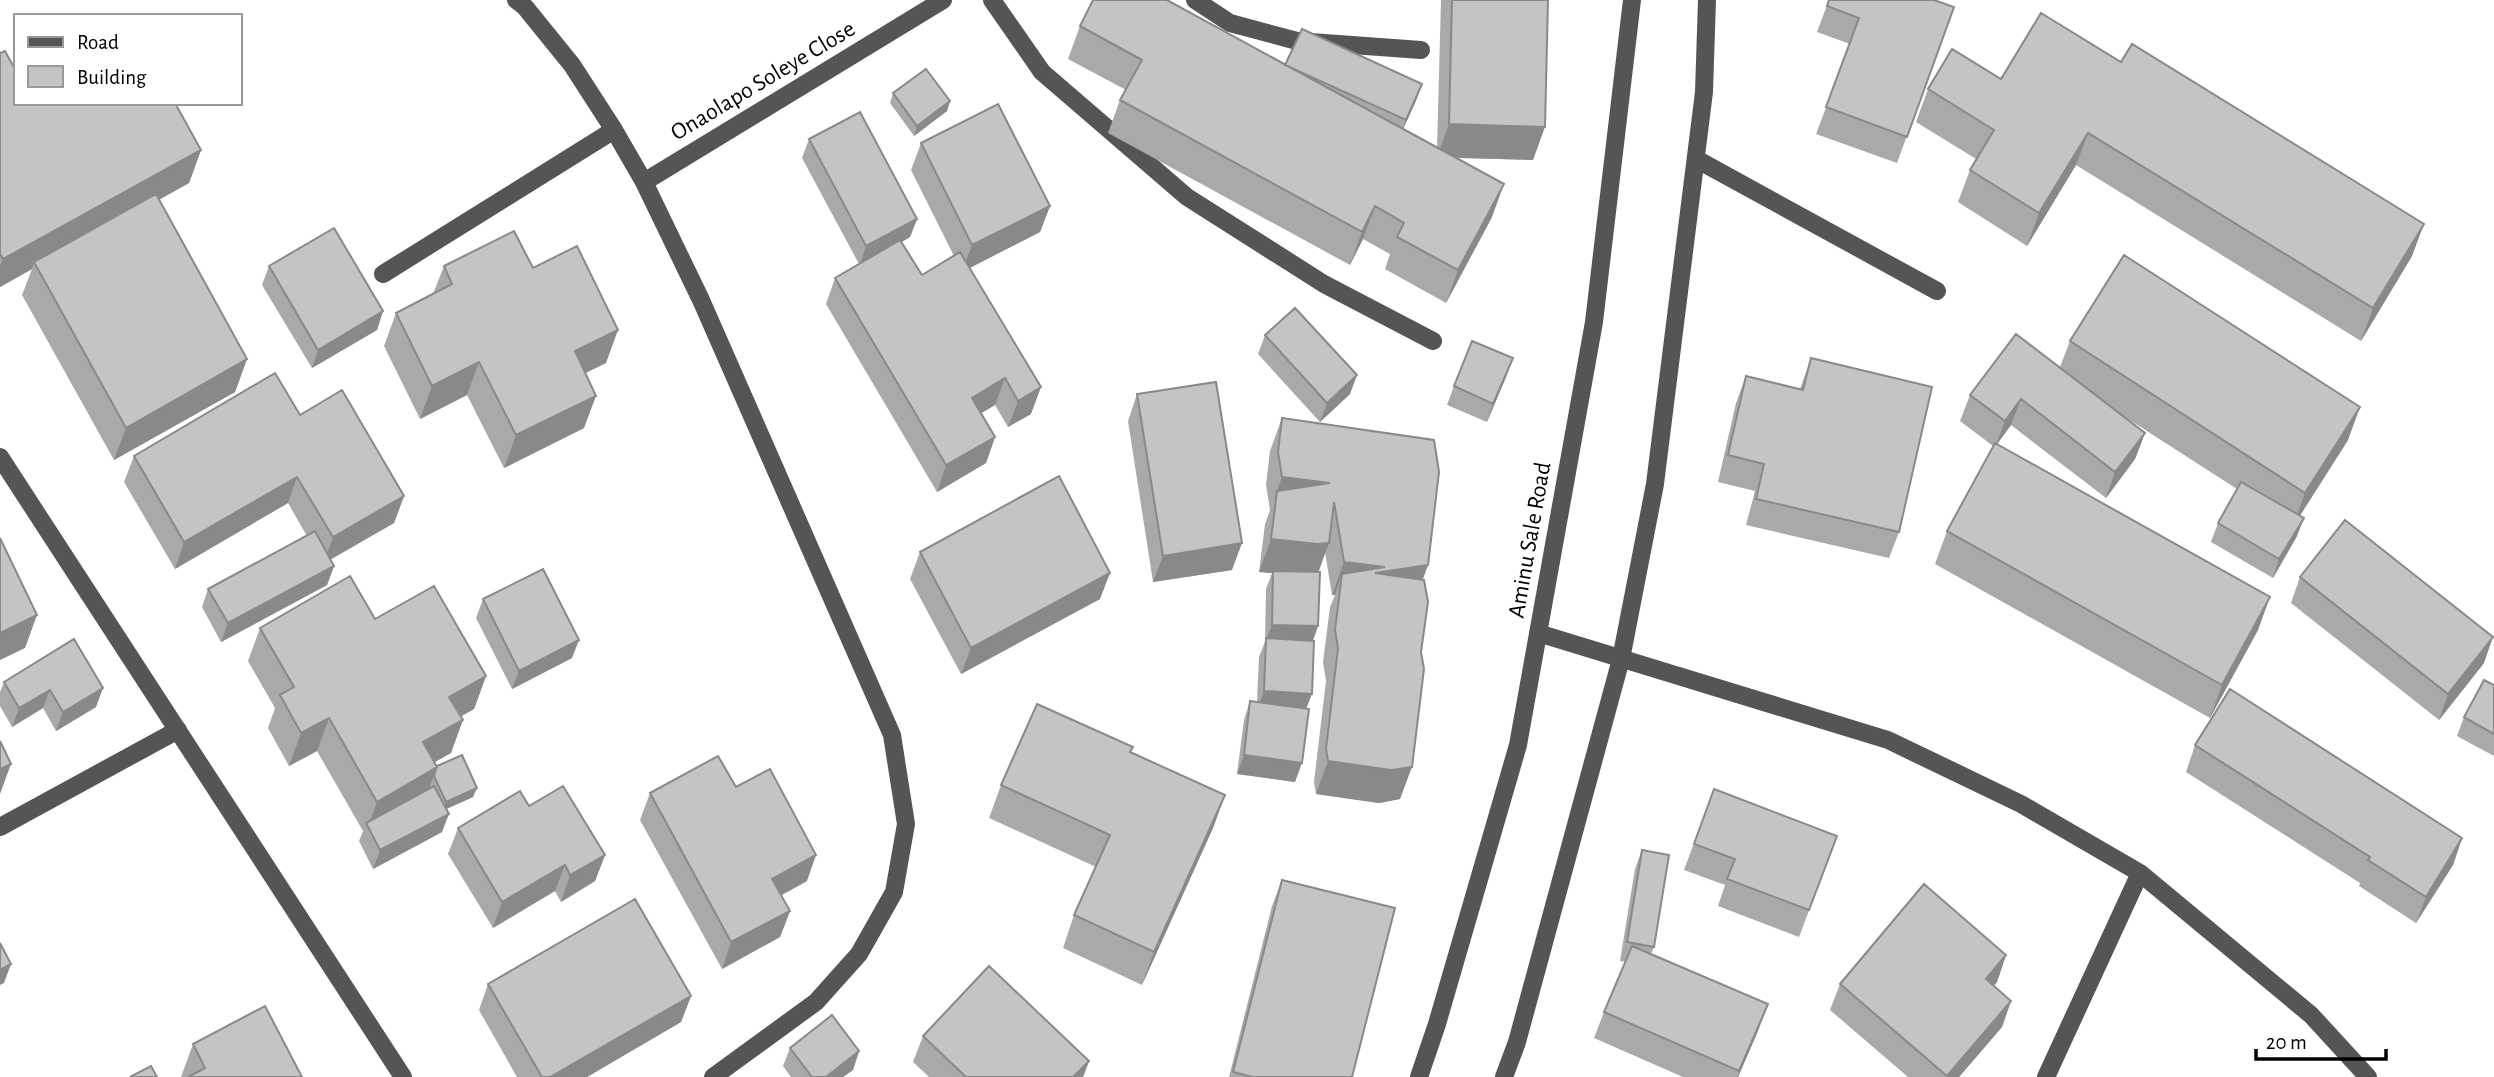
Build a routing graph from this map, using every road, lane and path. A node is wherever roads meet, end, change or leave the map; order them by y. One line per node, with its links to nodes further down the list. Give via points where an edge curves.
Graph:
1 (516, 0): 8 (street, via 572,65)
2 (943, 0): 10 (street, Onaolapo Soleye Close)
3 (992, 0): 13 (street, via 1042,72 1187,197 1324,284)
4 (1195, 0): 7 (street, via 1230,23 1297,41)
5 (1632, 0): 15 (street, Aminu Sale Road, via 1594,321)
6 (1707, 0): 9 (street)
7 (1421, 50)
8 (614, 130): 10 (street); 11 (street)
9 (1696, 159): 12 (street); 16 (street, via 1655,484)
10 (644, 182): 21 (street, via 701,300 892,735 906,824 894,892 859,954 816,1002)
11 (383, 274)
12 (1937, 292)
13 (1433, 341)
14 (0, 457): 17 (street)
15 (1538, 633): 16 (street); 22 (street, Aminu Sale Road, via 1518,745)
16 (1621, 659): 19 (street, via 1888,740 2021,804); 23 (street)
17 (178, 730): 18 (street); 20 (street)
18 (0, 827)
19 (2140, 873): 24 (street); 25 (street, via 2312,1015)
20 (403, 1077)
21 (713, 1077)
22 (1419, 1077)
23 (1504, 1077)
24 (2046, 1077)
25 (2368, 1077)

